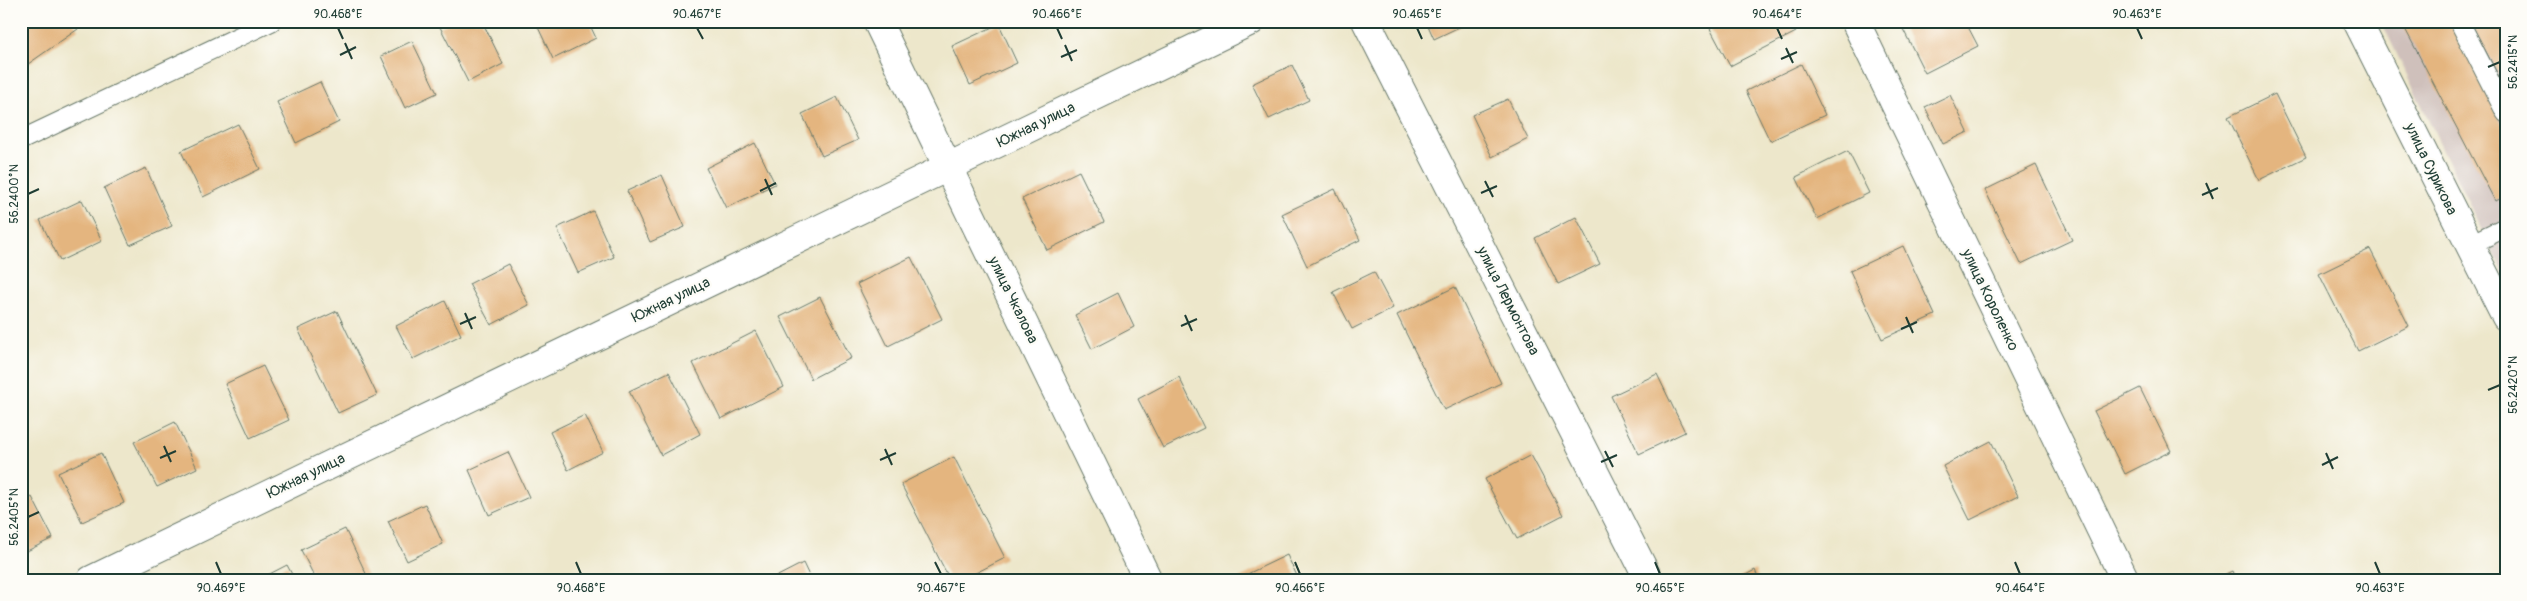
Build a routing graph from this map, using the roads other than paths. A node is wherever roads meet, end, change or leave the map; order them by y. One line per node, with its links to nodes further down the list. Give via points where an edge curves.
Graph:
1 (272, 21): 9 (lane)
2 (877, 21): 10 (street, улица Чкалова)
3 (1251, 21): 10 (street, Южная улица)
4 (1366, 21): 16 (street, улица Лермонтова)
5 (1855, 21): 17 (street, улица Короленко)
6 (2357, 21): 12 (street, улица Сурикова)
7 (2459, 21): 8 (lane)
8 (2506, 113)
9 (21, 140)
10 (948, 167): 14 (street, Южная улица); 15 (street, улица Чкалова)
11 (2506, 227): 12 (lane)
12 (2469, 245): 13 (street, улица Сурикова)
13 (2506, 317)
14 (91, 580)
15 (1148, 580)
16 (1649, 580)
17 (2125, 580)

